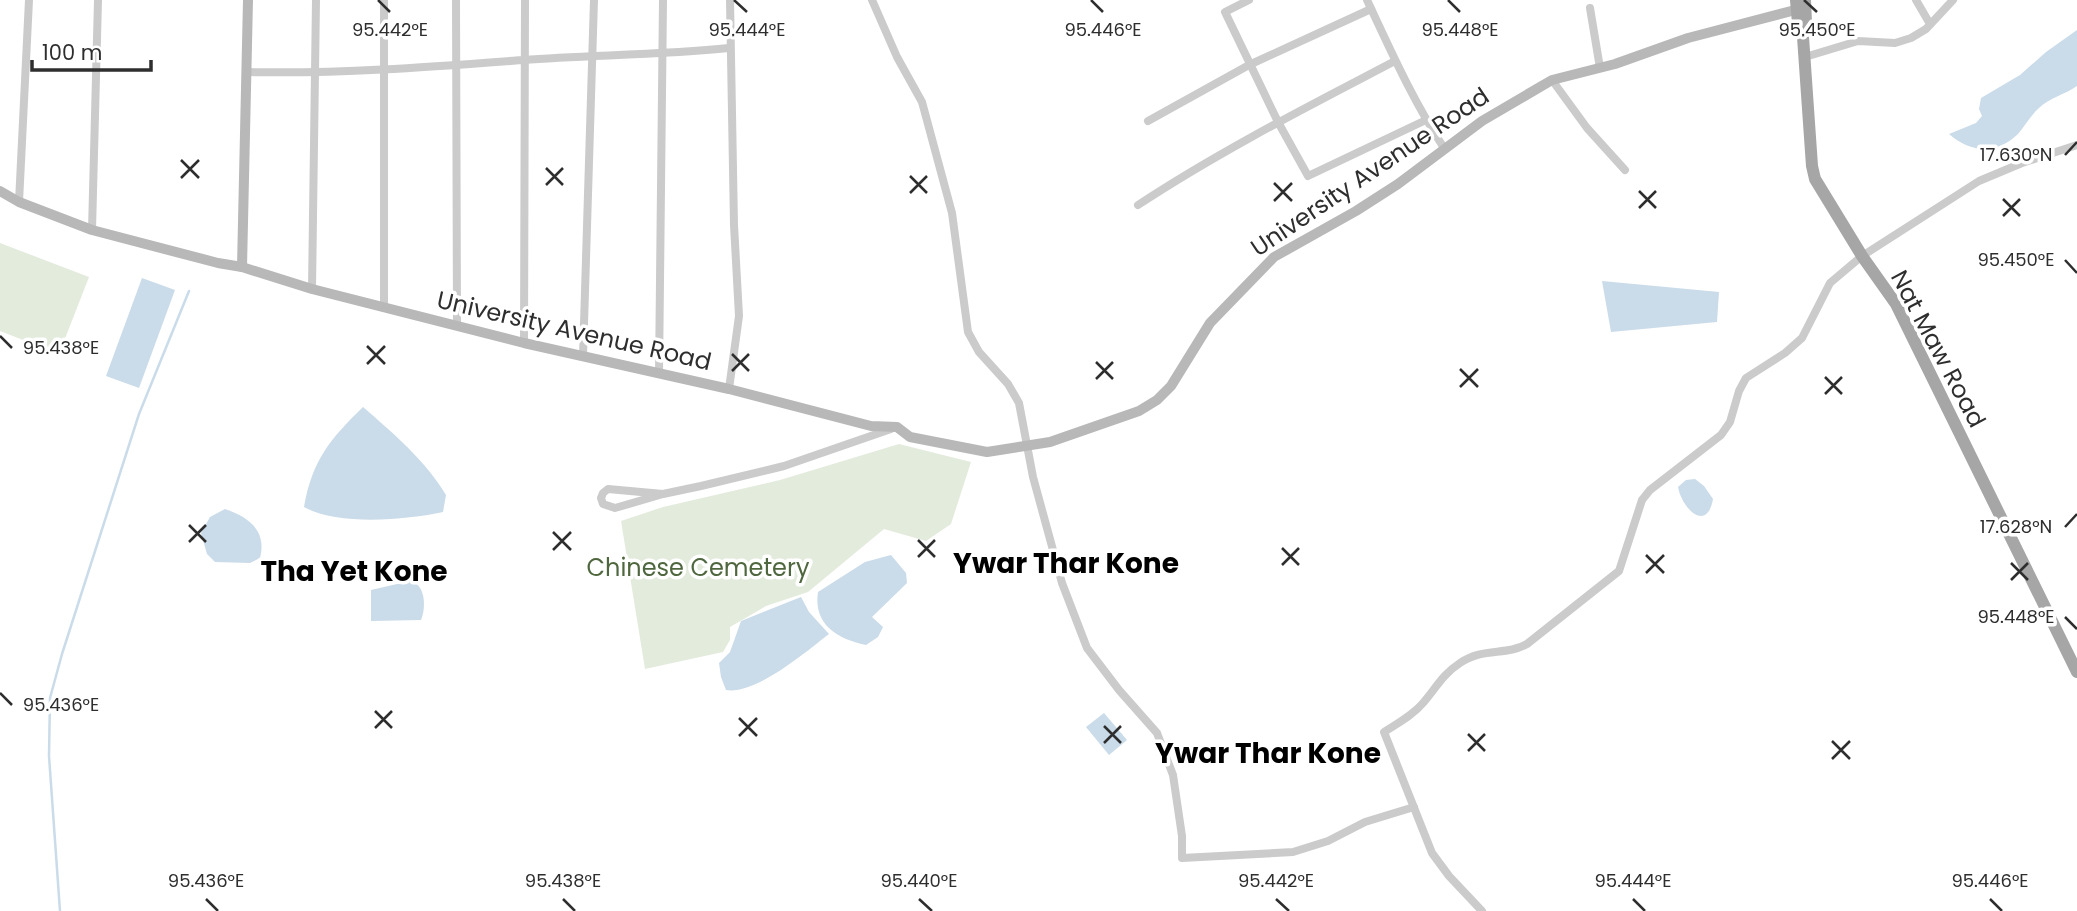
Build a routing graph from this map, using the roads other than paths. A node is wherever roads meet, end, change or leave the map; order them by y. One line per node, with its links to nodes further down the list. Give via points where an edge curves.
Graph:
1 (29, 0): 40 (street)
2 (98, 0): 42 (street)
3 (248, 0): 30 (main road)
4 (316, 0): 31 (street)
5 (384, 0): 29 (street)
6 (456, 0): 27 (street)
7 (525, 0): 24 (street)
8 (594, 0): 22 (street)
9 (663, 0): 21 (street)
10 (730, 0): 20 (street)
11 (872, 0): 53 (street, via 922,102 952,213 968,332 1019,403)
12 (1250, 0): 26 (street, via 1225,12)
13 (1367, 0): 18 (street)
14 (1916, 0): 19 (street)
15 (1953, 0): 19 (street)
16 (1801, 4): 23 (main road, Nat Maw Road, via 1806,22); 28 (main road, University Avenue Road)
17 (1590, 8): 28 (street)
18 (1371, 9): 25 (street); 26 (street)
19 (1930, 24): 23 (street, via 1912,38 1895,43 1858,41)
20 (729, 48): 21 (street); 51 (street, via 739,316)
21 (664, 54): 22 (street); 50 (street)
22 (593, 57): 24 (street); 49 (street)
23 (1805, 57): 43 (main road, Nat Maw Road, via 1815,179)
24 (524, 60): 27 (street); 48 (street)
25 (1395, 61): 33 (street); 35 (street)
26 (1250, 65): 34 (street); 35 (street)
27 (454, 66): 29 (street); 47 (street)
28 (1600, 68): 32 (main road, University Avenue Road)
29 (383, 71): 31 (street); 46 (street)
30 (247, 72): 31 (street); 44 (main road)
31 (315, 74): 45 (street)
32 (1552, 80): 37 (main road, University Avenue Road, via 1500,108); 38 (street)
33 (1426, 120): 35 (street, via 1308,176); 37 (street)
34 (1148, 121)
35 (1278, 122): 41 (street, via 1178,177)
36 (2077, 145): 43 (street, via 1979,181)
37 (1444, 148): 53 (main road, University Avenue Road, via 1356,211 1274,257 1210,323 1171,386 1157,400 1139,411)
38 (1625, 170)
39 (0, 191): 40 (main road, University Avenue Road)
40 (19, 202): 42 (main road, University Avenue Road)
41 (1138, 205)
42 (92, 230): 44 (main road, University Avenue Road)
43 (1862, 256): 55 (main road, Nat Maw Road, via 1896,304); 56 (street, via 1830,283 1802,338 1746,378 1721,435 1642,500 1619,570 1517,650 1481,652 1462,661 1442,676 1410,716 1384,732)
44 (242, 267): 45 (main road, University Avenue Road)
45 (312, 289): 46 (main road, University Avenue Road)
46 (384, 306): 47 (main road, University Avenue Road)
47 (457, 325): 48 (main road, University Avenue Road)
48 (524, 344): 49 (main road, University Avenue Road)
49 (583, 356): 50 (main road, University Avenue Road)
50 (659, 374): 51 (main road, University Avenue Road)
51 (729, 389): 52 (main road, University Avenue Road, via 871,426)
52 (897, 427): 53 (main road, University Avenue Road, via 910,437 987,452); 54 (street, via 784,466)
53 (1028, 446): 56 (street, via 1062,583 1087,648 1157,733 1173,775 1182,858 1293,852)
54 (663, 494): 54 (street, via 608,489 601,498 603,504 615,508)
55 (2077, 672)
56 (1414, 807): 57 (street, via 1433,852)
57 (1482, 911)

